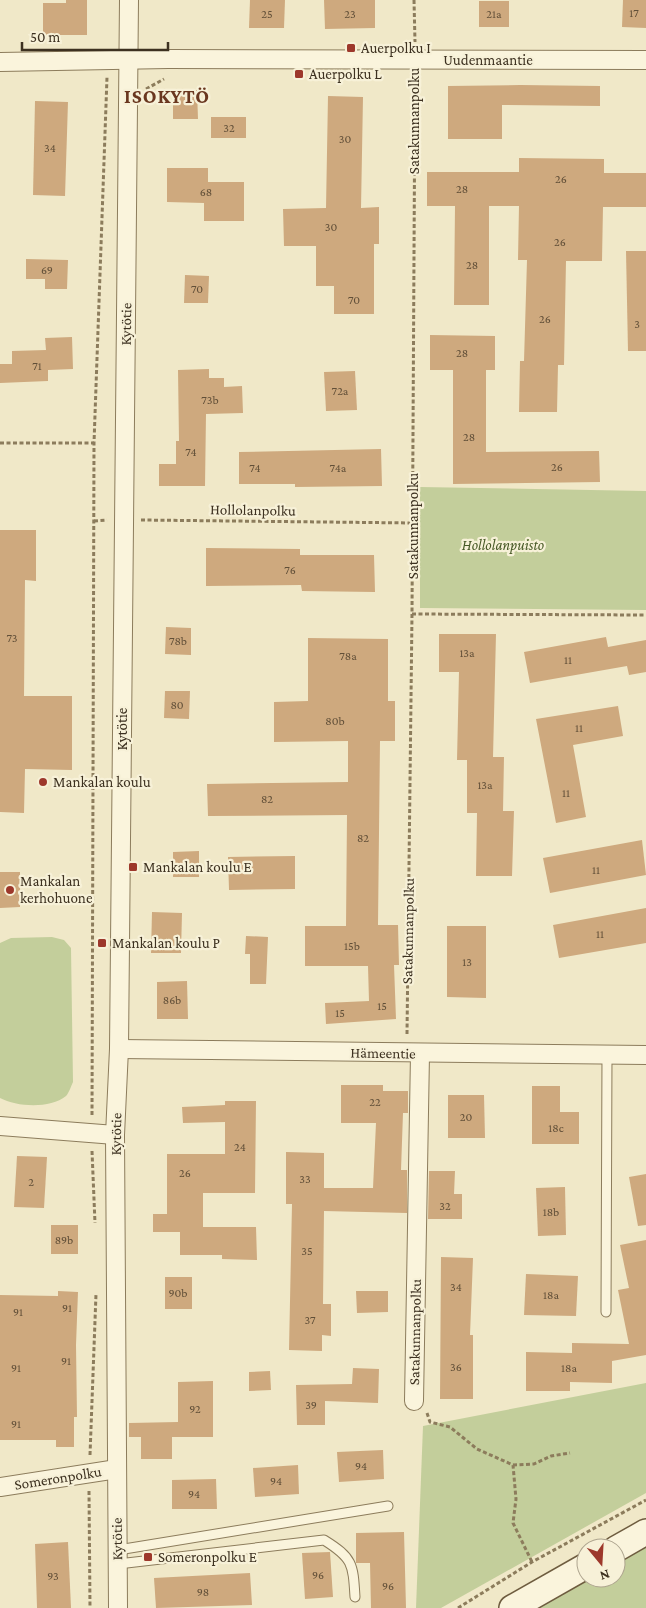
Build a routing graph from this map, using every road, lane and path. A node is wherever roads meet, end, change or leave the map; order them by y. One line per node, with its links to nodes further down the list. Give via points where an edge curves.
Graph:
1 (130, 0): 3 (street, Kytötie)
2 (414, 0): 4 (path, Satakunnanpolku)
3 (129, 59): 4 (street, Uudenmaantie); 6 (street, Uudenmaantie); 10 (street, Kytötie)
4 (415, 59): 5 (street, Uudenmaantie); 12 (path, Satakunnanpolku)
5 (646, 60)
6 (107, 61): 7 (street, Uudenmaantie); 9 (path)
7 (0, 62)
8 (0, 443): 9 (path)
9 (94, 443): 11 (path)
10 (124, 519): 11 (path, Hollolanpolku); 12 (path, Hollolanpolku); 15 (street, Kytötie)
11 (94, 521): 20 (path)
12 (413, 523): 13 (path, Satakunnanpolku)
13 (412, 614): 14 (path); 16 (path, Satakunnanpolku)
14 (646, 615)
15 (119, 1049): 16 (street, Hämeentie); 21 (street, Kytötie)
16 (413, 1053): 17 (street, Hämeentie); 25 (street, Satakunnanpolku)
17 (607, 1055): 18 (street, Hämeentie); 24 (lane)
18 (646, 1055)
19 (0, 1126): 20 (street)
20 (92, 1134): 21 (street); 22 (path)
21 (115, 1135): 28 (street, Kytötie)
22 (95, 1224)
23 (96, 1290): 29 (path)
24 (606, 1312)
25 (414, 1401): 27 (path, via 425,1410 430,1422 450,1427 477,1449)
26 (570, 1453): 27 (path, via 551,1456 534,1464)
27 (513, 1465): 36 (path, via 516,1499 513,1523)
28 (117, 1469): 29 (street, Someronpolku); 35 (street, Kytötie)
29 (89, 1473): 30 (street, Someronpolku); 39 (path)
30 (0, 1486)
31 (646, 1500): 36 (path)
32 (388, 1506): 35 (lane)
33 (646, 1532): 34 (street)
34 (626, 1543)
35 (118, 1557): 38 (lane, via 324,1540 338,1548 353,1565); 40 (street, Kytötie)
36 (532, 1562): 41 (path)
37 (576, 1572): 42 (street)
38 (355, 1597)
39 (90, 1608)
40 (118, 1608)
41 (458, 1608)
42 (512, 1608)

